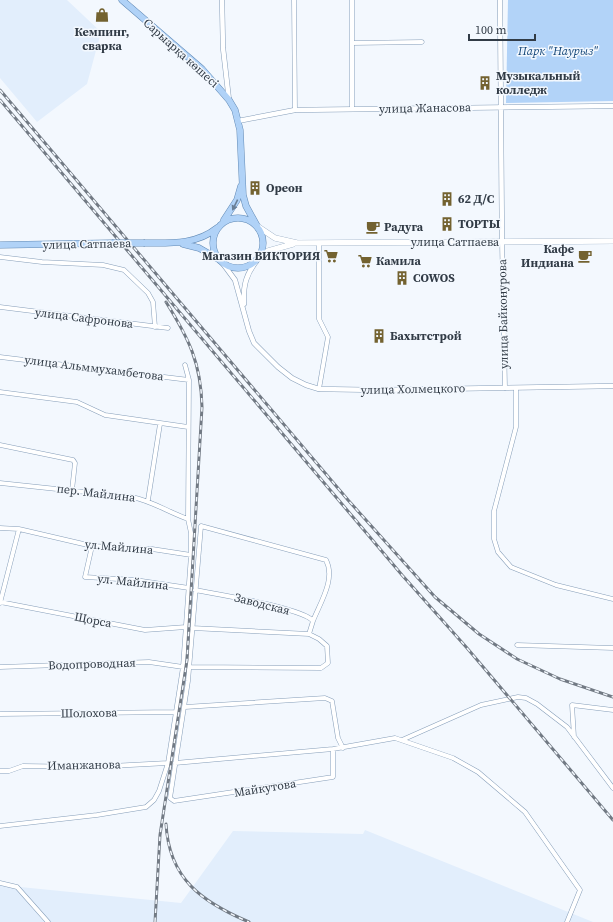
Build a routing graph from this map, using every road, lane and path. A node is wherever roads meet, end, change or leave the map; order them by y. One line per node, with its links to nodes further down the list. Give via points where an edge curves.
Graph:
1 (122, 0): 8 (main road, Сарыарқа көшесі, via 202,69)
2 (222, 0): 8 (street, via 223,48)
3 (294, 0): 12 (street)
4 (352, 0): 7 (street)
5 (500, 0): 10 (street, улица Байконурова)
6 (422, 42): 7 (street)
7 (352, 43): 11 (street)
8 (229, 100): 13 (main road, Сарыарқа көшесі)
9 (613, 106): 10 (street, улица Жанасова)
10 (501, 107): 11 (street, улица Жанасова); 18 (street, улица Байконурова)
11 (352, 109): 12 (street, улица Жанасова)
12 (295, 110): 13 (street, улица Жанасова)
13 (238, 121): 14 (main road, Сарыарқа көшесі, via 242,151)
14 (242, 182): 15 (main road, one-way to 15, via 237,200); 16 (main road, via 246,206)
15 (221, 224): 16 (main road, via 236,218 248,220); 19 (main road, via 198,240); 25 (main road, via 214,234 213,246)
16 (257, 226): 20 (main road, via 275,238); 24 (main road, via 263,240)
17 (613, 241): 18 (main road, улица Сатпаева)
18 (502, 242): 21 (main road, улица Сатпаева); 34 (street, улица Байконурова)
19 (173, 243): 22 (main road, улица Сатпаева, bridge); 25 (main road, via 199,248)
20 (297, 243): 21 (main road, улица Сатпаева); 24 (main road, via 268,251)
21 (319, 243): 36 (street, via 319,319 328,337)
22 (0, 245)
23 (0, 257): 28 (street, via 103,265 124,270 148,293 153,302)
24 (258, 259): 25 (main road, via 249,266 239,268); 27 (street, via 250,268 244,288)
25 (221, 262): 27 (street, via 235,280)
26 (0, 307): 28 (street, улица Сафронова)
27 (246, 320): 36 (street, улица Холмецкого, via 254,343 265,356 292,378)
28 (155, 327): 29 (street, улица Сафронова)
29 (168, 328)
30 (0, 357): 32 (street, улица Альммухамбетова)
31 (185, 365): 32 (street)
32 (189, 380): 39 (street)
33 (613, 386): 35 (street, улица Холмецкого)
34 (505, 388): 35 (street, улица Холмецкого); 36 (street, улица Холмецкого)
35 (516, 388): 51 (street, via 516,427 494,511 494,539 498,552 511,567 556,585)
36 (319, 389)
37 (0, 392): 38 (street, via 77,402 105,415)
38 (160, 424): 39 (street); 43 (street)
39 (188, 427): 44 (street)
40 (0, 445): 42 (street, via 73,460 75,463)
41 (0, 482): 42 (street, пер. Майлина)
42 (72, 490): 43 (street, пер. Майлина)
43 (148, 500): 44 (street, пер. Майлина, via 169,512)
44 (188, 518): 48 (street)
45 (0, 528): 46 (street, ул.Майлина)
46 (19, 529): 47 (street, ул.Майлина); 52 (street)
47 (92, 546): 48 (street, ул.Майлина, via 152,549); 49 (street, ул. Майлина, via 85,577 135,580)
48 (191, 555): 49 (street)
49 (189, 588): 54 (street)
50 (195, 590): 53 (street, Заводская, via 255,601 306,616); 53 (street, via 200,526 326,560 330,567 329,582); 55 (street)
51 (613, 599)
52 (0, 603): 54 (street, Щорса, via 145,630)
53 (313, 622): 56 (street)
54 (186, 627): 60 (street)
55 (192, 628): 56 (street); 61 (street)
56 (309, 634): 61 (street, via 327,646 328,663 321,668)
57 (517, 645): 58 (street)
58 (613, 648)
59 (0, 667): 60 (street, Водопроводная, via 149,662)
60 (183, 667): 62 (street)
61 (190, 667): 63 (street)
62 (181, 680): 63 (street); 66 (street)
63 (188, 681): 64 (street)
64 (184, 707): 70 (street, via 325,698 332,701 338,738); 73 (street)
65 (613, 710): 68 (street, via 572,704)
66 (177, 712): 67 (street, Шолохова); 72 (street)
67 (0, 714)
68 (574, 737): 69 (street, via 553,715 526,698 518,697 481,705); 75 (street)
69 (402, 741): 70 (street, via 395,738); 79 (street, via 453,758 478,772 525,812 580,890)
70 (343, 748): 71 (street)
71 (333, 750): 73 (street); 73 (street, Майкутова, via 333,777 174,802 170,798)
72 (168, 763): 74 (street, Иманжанова, via 92,767 23,766); 76 (street, via 159,791 146,807 97,816)
73 (175, 763)
74 (0, 771)
75 (613, 788)
76 (0, 826)
77 (0, 883): 78 (street, via 17,887)
78 (48, 922)
79 (567, 922)

